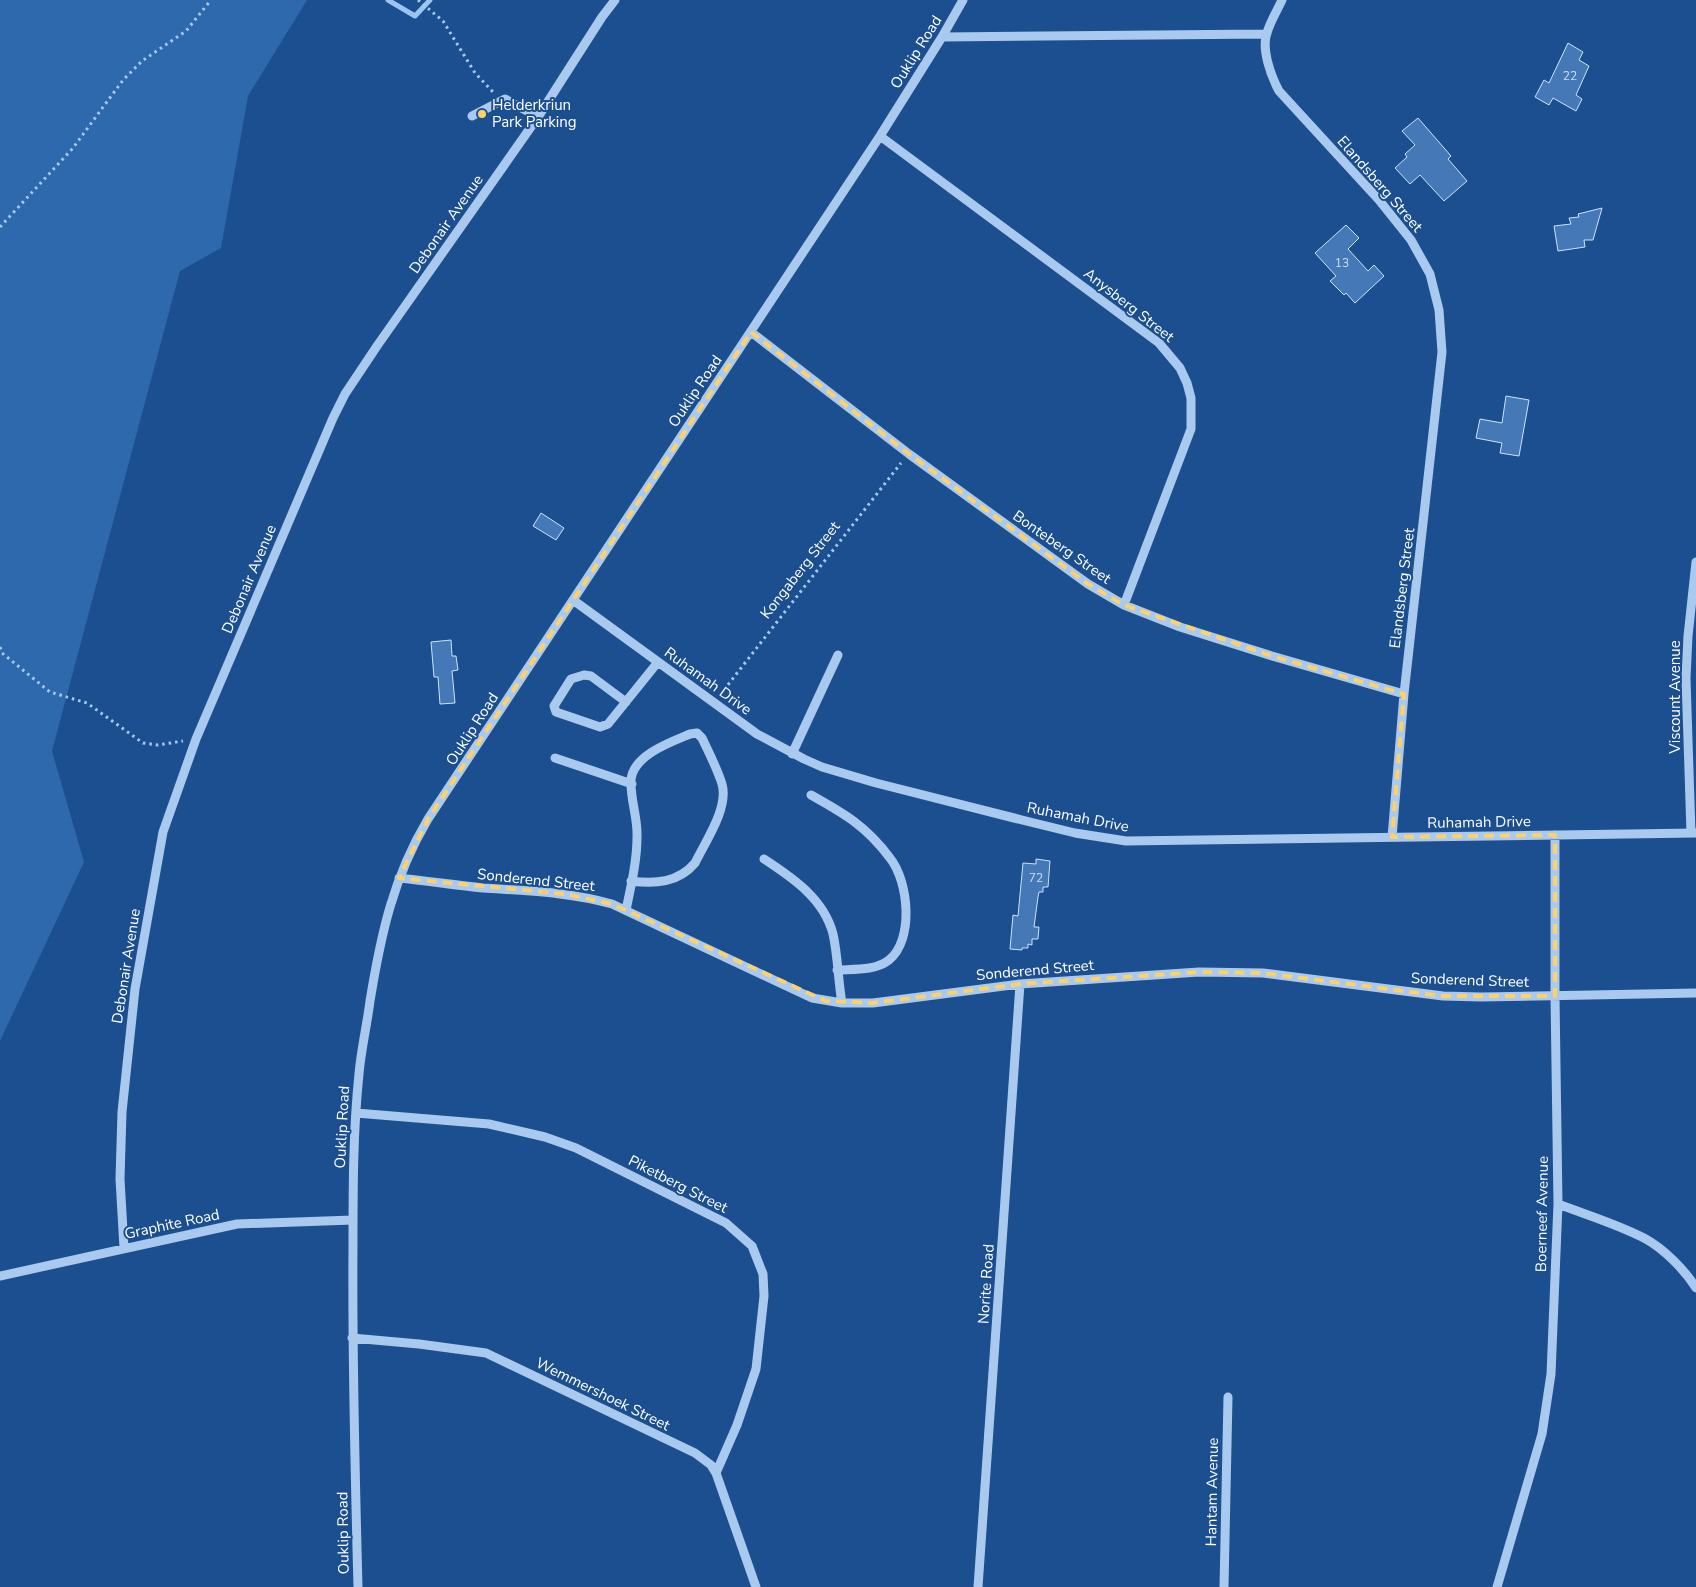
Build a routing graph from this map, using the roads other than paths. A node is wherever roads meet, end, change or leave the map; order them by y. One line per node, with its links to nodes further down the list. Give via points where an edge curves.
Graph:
1 (615, 0): 7 (street, Debonair Avenue)
2 (963, 0): 5 (street, Ouklip Road)
3 (1282, 0): 4 (street)
4 (1266, 34): 5 (street); 17 (street, Elandsberg Street, via 1267,62 1279,91 1379,200 1411,240 1430,274 1439,310 1442,352)
5 (942, 37): 8 (street, Ouklip Road)
6 (472, 116): 7 (street, via 505,99)
7 (538, 117): 38 (street, Debonair Avenue, via 345,394 196,740 163,832 135,989 121,1137)
8 (880, 136): 9 (street, Ouklip Road); 12 (street, Anysberg Street, via 1159,343 1180,368 1192,398 1191,429)
9 (751, 332): 11 (street, Ouklip Road); 12 (street, Bonteberg Street, via 908,454 1088,584)
10 (1696, 562): 15 (street, Viscount Avenue)
11 (573, 600): 14 (street, Ruhamah Drive); 27 (street, Ouklip Road, via 428,819)
12 (1124, 605): 17 (street, Bonteberg Street, via 1180,627)
13 (838, 655): 19 (street)
14 (658, 662): 18 (street); 19 (street, Ruhamah Drive, via 757,734)
15 (1686, 678): 16 (street); 23 (street, Viscount Avenue)
16 (1696, 678)
17 (1404, 694): 25 (street, Elandsberg Street)
18 (626, 702): 18 (street, via 608,724 600,727 556,712 554,706 571,679 584,675 591,676)
19 (792, 754): 25 (street, Ruhamah Drive, via 876,783 1075,833 1126,841)
20 (555, 758): 21 (street)
21 (632, 784): 28 (street, via 637,836); 28 (street, via 632,774 648,754 697,733 722,784 723,796 720,811 691,868 660,882)
22 (810, 795): 30 (street, via 845,813 871,835 892,859 906,900 904,934 895,954 888,961 868,969)
23 (1694, 833): 24 (street, Ruhamah Drive)
24 (1555, 835): 25 (street, Ruhamah Drive); 33 (street, Boerneef Avenue)
25 (1392, 837)
26 (764, 859): 30 (street, via 818,903 834,936)
27 (399, 878): 29 (street, Sonderend Street, via 565,894 591,898); 35 (street, Ouklip Road, via 386,917 378,957 359,1072)
28 (631, 881): 29 (street)
29 (626, 910): 34 (street, Sonderend Street, via 812,998)
30 (837, 970): 34 (street)
31 (1020, 984): 33 (street, Sonderend Street, via 1226,972 1263,973 1443,996); 34 (street, Sonderend Street); 46 (street, Norite Road)
32 (1696, 993): 33 (street, Sonderend Street)
33 (1555, 996): 36 (street, Boerneef Avenue)
34 (842, 1004)
35 (356, 1113): 37 (street, Ouklip Road); 43 (street, Piketberg Street, via 489,1124 545,1137 576,1148 726,1223 742,1236 752,1246 763,1274 758,1357 748,1393)
36 (1558, 1204): 40 (street, via 1645,1238 1667,1255); 48 (street, Boerneef Avenue, via 1551,1374 1542,1434)
37 (353, 1220): 38 (street, Graphite Road, via 237,1224); 41 (street, Ouklip Road)
38 (124, 1248): 39 (street, Graphite Road)
39 (0, 1276)
40 (1696, 1288)
41 (352, 1338): 43 (street, Wemmershoek Street, via 486,1353 695,1453); 44 (street, Ouklip Road)
42 (1228, 1397): 47 (street, Hantam Avenue)
43 (716, 1473): 45 (street, Wemmershoek Street)
44 (358, 1587)
45 (756, 1587)
46 (978, 1587)
47 (1224, 1587)
48 (1497, 1587)

